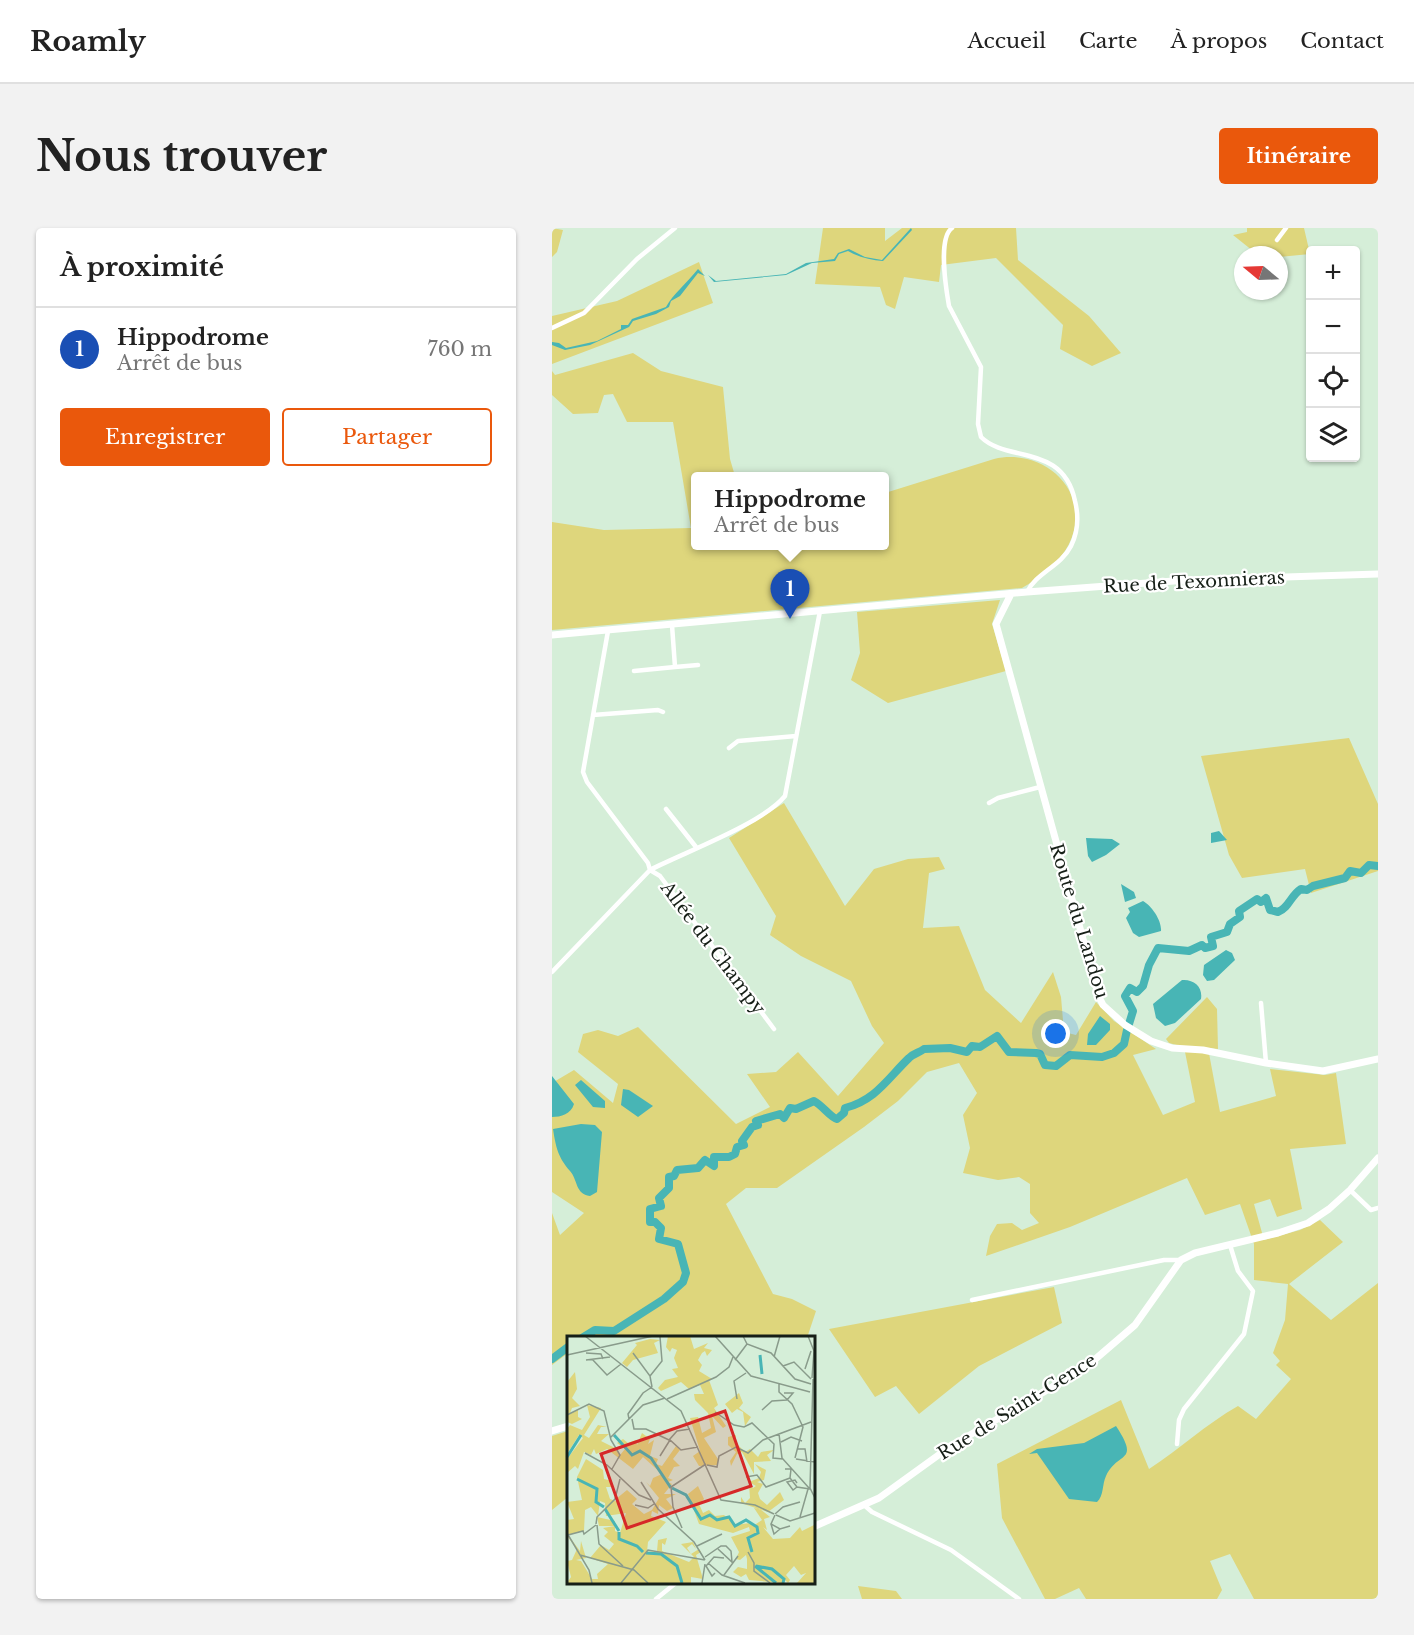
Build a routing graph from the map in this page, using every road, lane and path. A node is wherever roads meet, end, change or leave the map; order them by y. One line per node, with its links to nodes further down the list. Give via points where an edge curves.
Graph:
1 (675, 228): 5 (street, via 637,259 584,313)
2 (952, 228): 7 (street, via 944,243 947,295 981,367 981,437 1050,464 1069,485 1077,507 1076,535 1066,556 1031,584)
3 (1286, 228): 4 (street)
4 (1277, 240)
5 (552, 328)
6 (1378, 574): 7 (street, Rue de Texonnieras, via 1187,580)
7 (1027, 592): 8 (street, Rue de Texonnieras)
8 (1011, 594): 9 (street, Rue de Texonnieras); 20 (street, Route du Landou, via 996,624)
9 (820, 611): 10 (street, Rue de Texonnieras); 18 (street)
10 (672, 625): 11 (street, Rue de Texonnieras); 14 (street)
11 (608, 631): 12 (street, Rue de Texonnieras); 17 (street, Allée du Champy)
12 (552, 635)
13 (698, 665): 14 (street)
14 (675, 667): 15 (street)
15 (633, 671)
16 (663, 712): 17 (street)
17 (593, 715): 24 (street, Allée du Champy, via 583,772)
18 (796, 736): 19 (street, via 738,741); 23 (street, via 785,796 778,804 736,830)
19 (729, 748)
20 (1040, 787): 21 (street); 29 (street, Route du Landou, via 1103,1005 1125,1025 1160,1045)
21 (989, 803)
22 (666, 809): 23 (street)
23 (696, 847): 24 (street)
24 (650, 870): 25 (street); 27 (street, Allée du Champy, via 660,876)
25 (552, 971)
26 (1261, 1003): 29 (street)
27 (774, 1029)
28 (1378, 1059): 29 (street, Route du Landou, via 1329,1071)
29 (1266, 1063)
30 (1378, 1158): 31 (street)
31 (1350, 1190): 32 (street, via 1368,1208); 33 (street, via 1308,1223)
32 (1378, 1208)
33 (1230, 1245): 34 (street, via 1196,1252); 38 (street, via 1238,1270 1253,1291 1248,1322 1244,1334 1184,1410 1179,1420)
34 (1181, 1260): 35 (street, via 1164,1260); 39 (street, Rue de Saint-Gence, via 1135,1325 1084,1368 951,1446)
35 (972, 1300)
36 (567, 1426): 37 (street)
37 (552, 1431)
38 (1178, 1444)
39 (864, 1505): 40 (street, Rue de Saint-Gence); 43 (street, via 951,1550)
40 (814, 1527)
41 (675, 1584): 42 (street)
42 (656, 1599)
43 (1019, 1599)

